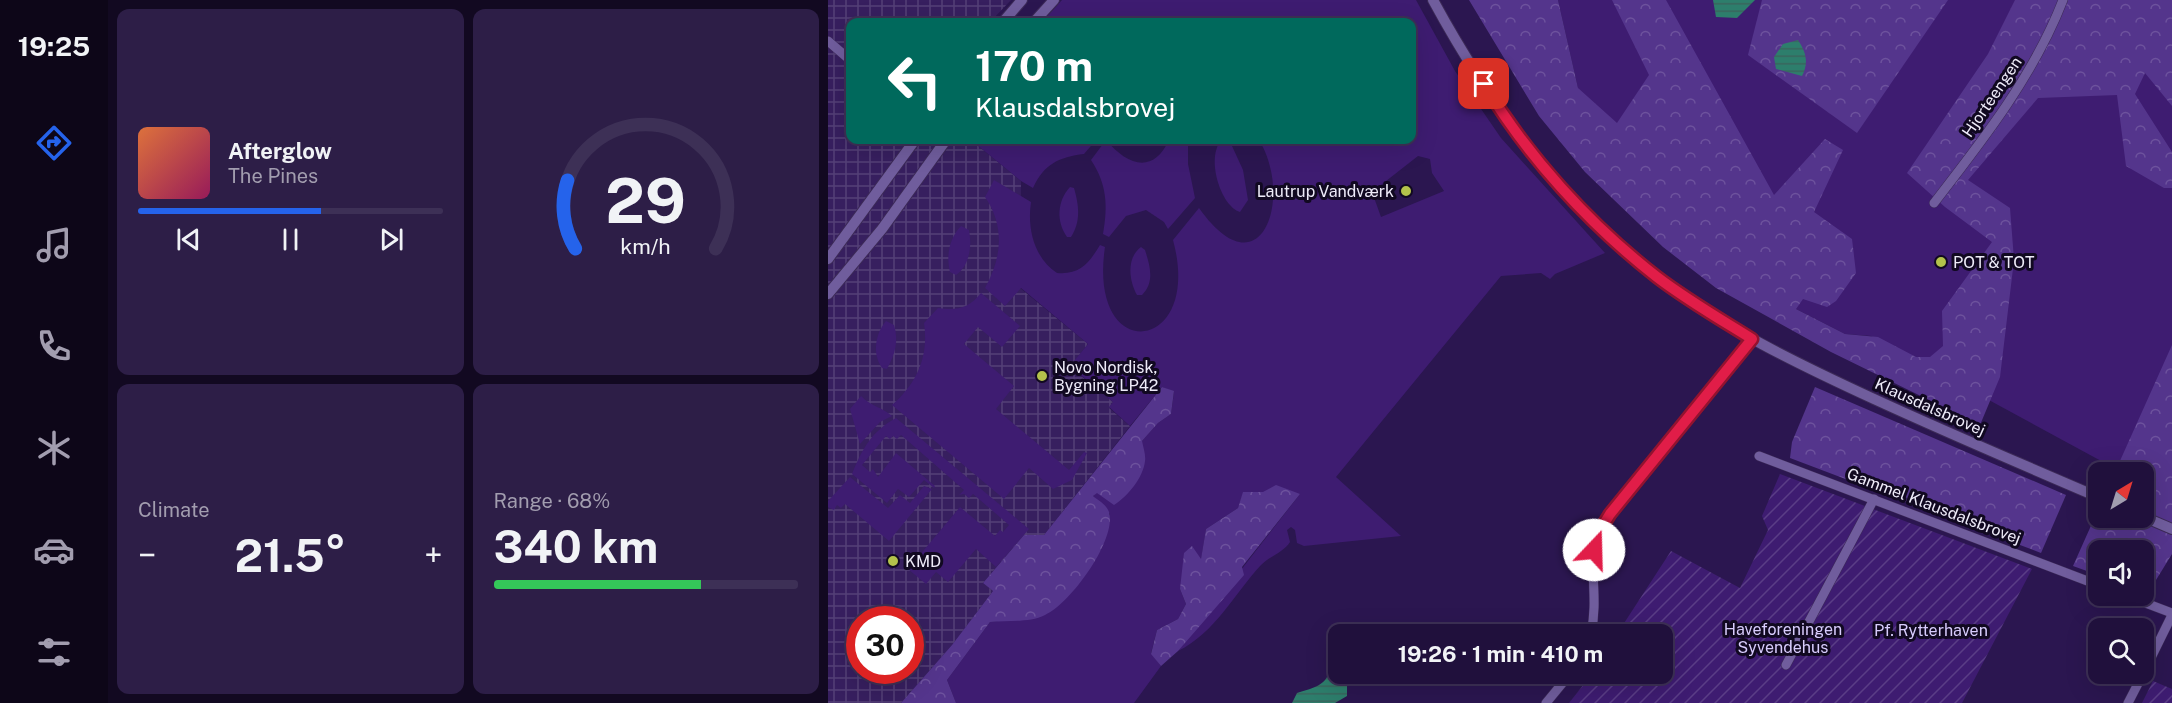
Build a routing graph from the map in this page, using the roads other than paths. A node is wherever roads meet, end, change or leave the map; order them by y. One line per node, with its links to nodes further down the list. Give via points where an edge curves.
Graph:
1 (1022, 0): 5 (street)
2 (1054, 0): 6 (street)
3 (1435, 0): 14 (street, Klausdalsbrovej, via 1517,134 1572,198 1657,277)
4 (2062, 0): 11 (street, Hjorteengen, via 2038,55 2015,92)
5 (1006, 18)
6 (1038, 18)
7 (828, 41): 8 (street)
8 (846, 57)
9 (912, 144): 12 (street)
10 (943, 144): 13 (street, via 882,229)
11 (1934, 203)
12 (828, 260)
13 (828, 294)
14 (1752, 339): 16 (street, Klausdalsbrovej, via 1916,418); 23 (street, via 1617,504 1599,532 1591,575)
15 (1759, 456): 17 (street, Gammel Klausdalsbrovej)
16 (2088, 493)
17 (1874, 499): 20 (street, Gammel Klausdalsbrovej); 25 (street)
18 (2154, 521): 19 (street)
19 (2172, 529)
20 (2088, 581)
21 (2152, 606): 22 (street)
22 (2172, 614): 24 (street)
23 (1593, 624)
24 (2154, 651)
25 (1786, 665)
26 (1562, 684): 28 (street)
27 (2138, 684): 29 (street)
28 (1546, 703)
29 (2128, 703)

